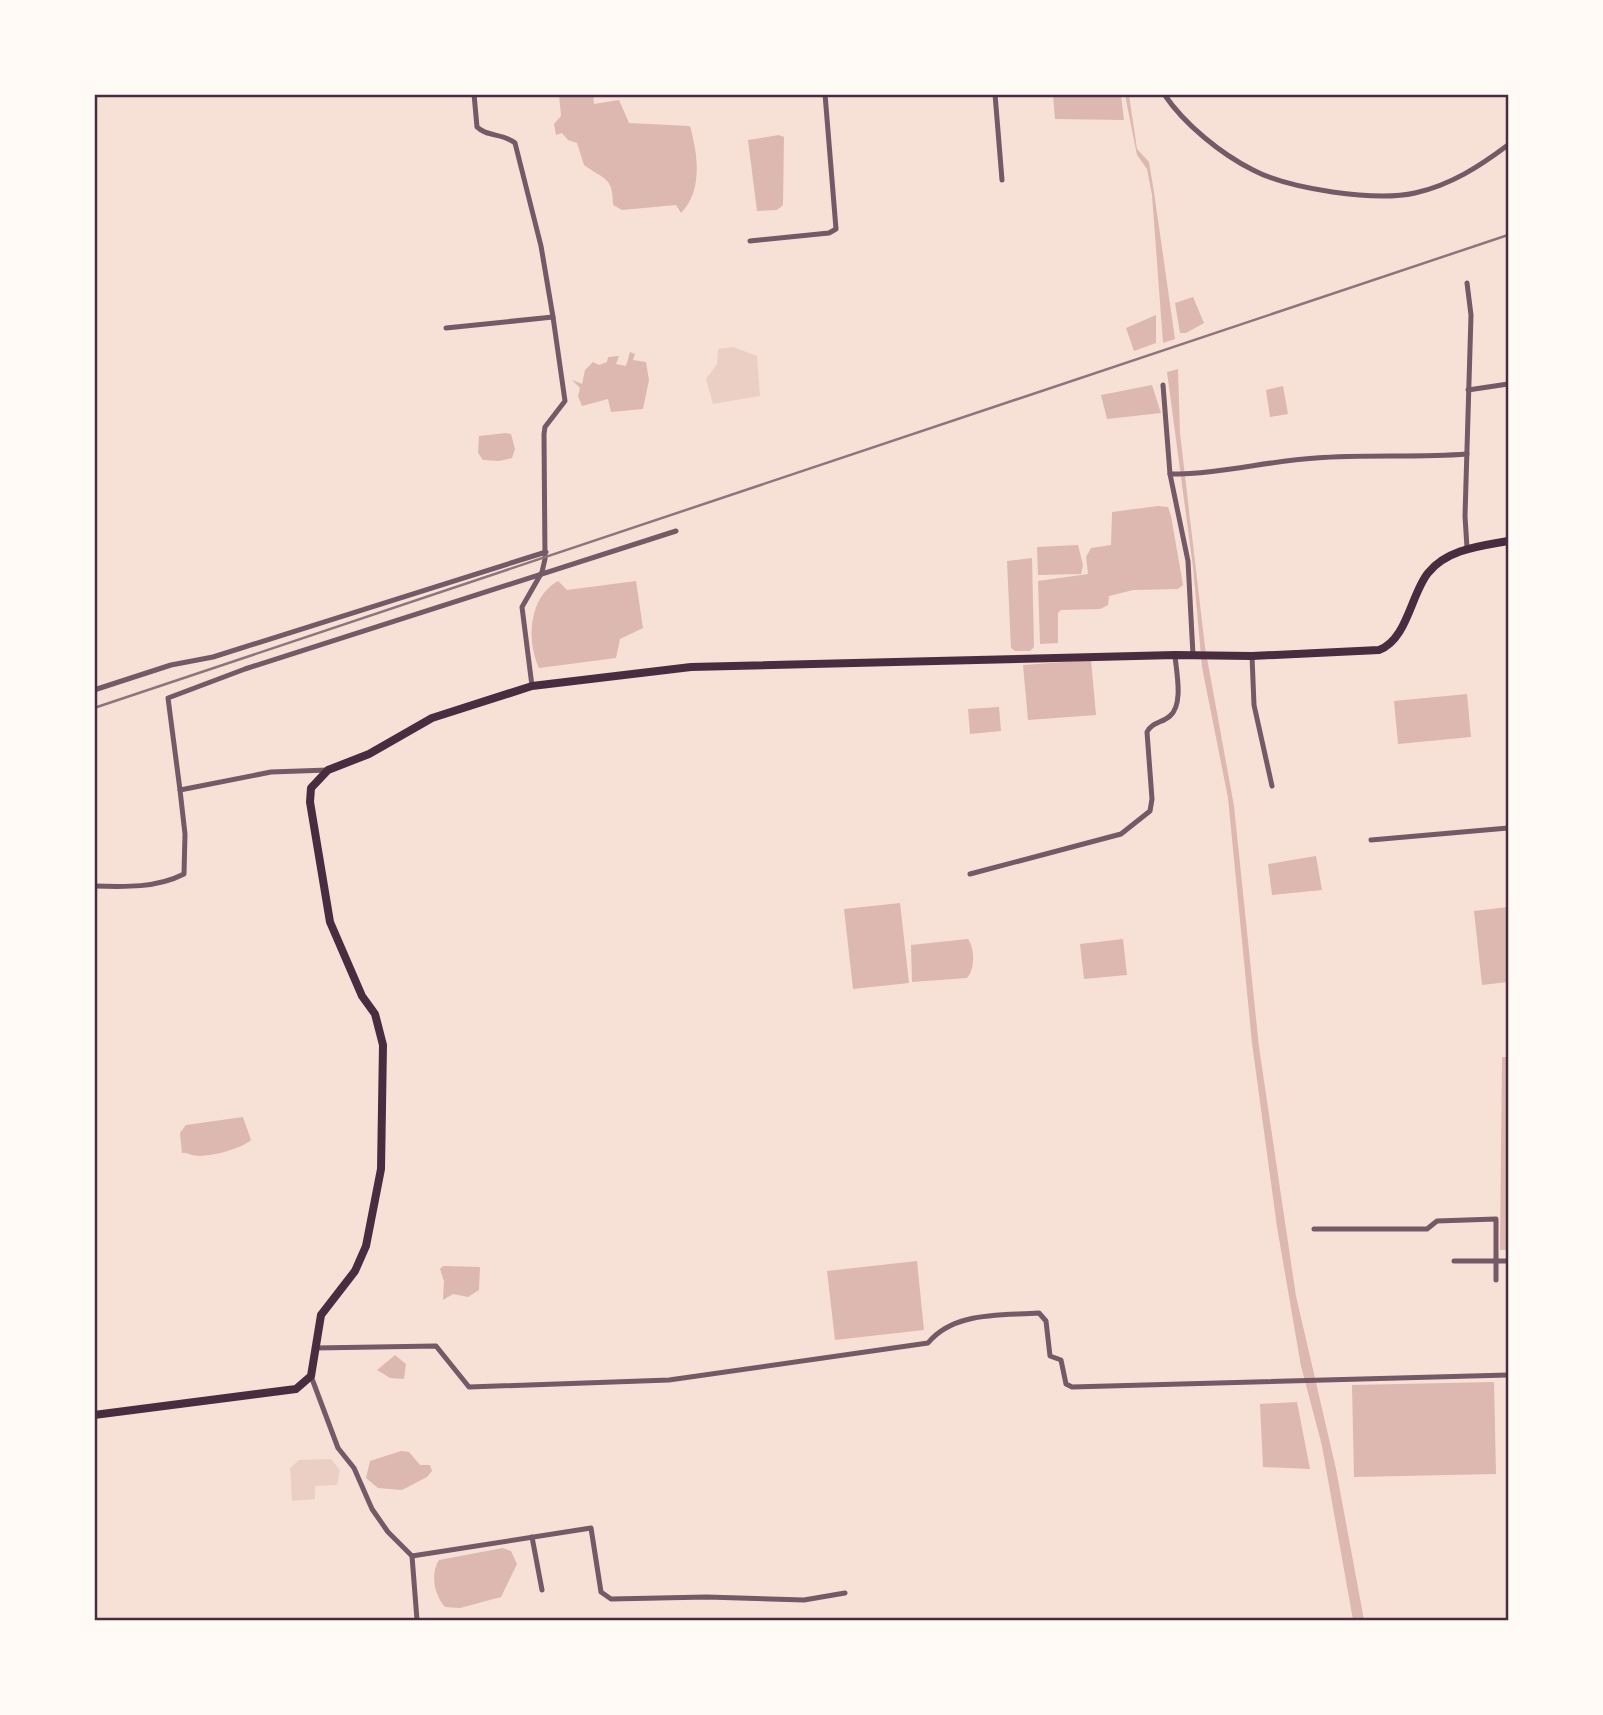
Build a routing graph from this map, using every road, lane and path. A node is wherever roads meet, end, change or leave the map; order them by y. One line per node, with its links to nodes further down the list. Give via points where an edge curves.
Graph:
1 (474, 94): 9 (street, via 477,127 515,143)
2 (825, 94): 7 (street, via 836,229)
3 (995, 94): 6 (street)
4 (1164, 94): 5 (street, via 1187,120 1252,170 1338,191 1385,195 1427,190 1470,172)
5 (1508, 145)
6 (1002, 180)
7 (750, 242)
8 (1467, 283): 13 (street, via 1471,315)
9 (553, 317): 10 (street); 19 (street, via 565,401 544,434)
10 (446, 328)
11 (1508, 384): 13 (street)
12 (1163, 385): 15 (street)
13 (1468, 390): 14 (street)
14 (1466, 454): 15 (street, via 1411,458 1355,455); 18 (street)
15 (1174, 474): 22 (street, via 1188,561)
16 (676, 531): 20 (street)
17 (1508, 541): 18 (main road)
18 (1467, 548): 23 (main road, via 1430,570 1399,631 1383,649)
19 (546, 552): 20 (street); 25 (street)
20 (542, 572): 24 (street, via 522,607); 28 (street, via 169,698)
21 (1175, 655): 22 (main road); 24 (main road, via 691,667); 31 (street, via 1175,708 1147,732 1150,811 1121,834)
22 (1193, 655): 23 (main road)
23 (1252, 656): 27 (street, via 1254,705)
24 (532, 686): 26 (main road, via 432,719)
25 (94, 690)
26 (328, 771): 28 (street, via 271,772); 38 (main road, via 311,788 310,802 330,922 362,996 375,1014 383,1045 381,1169 366,1246 355,1271 321,1315)
27 (1272, 786)
28 (180, 790): 32 (street, via 184,874 169,882)
29 (1508, 828): 30 (street)
30 (1371, 840)
31 (970, 874)
32 (94, 886)
33 (1314, 1229): 35 (street, via 1427,1229 1437,1221 1496,1219)
34 (1454, 1261): 35 (street)
35 (1496, 1261): 36 (street); 37 (street)
36 (1508, 1261)
37 (1496, 1280)
38 (315, 1348): 39 (street, via 436,1346 469,1387 560,1386 669,1380 928,1343 944,1328 963,1320 1039,1313 1046,1321 1050,1356 1061,1360 1066,1384 1072,1387); 40 (main road)
39 (1508, 1375)
40 (311, 1376): 41 (main road, via 296,1388); 43 (street, via 338,1448 354,1468 388,1532)
41 (94, 1415)
42 (532, 1537): 43 (street); 44 (street); 45 (street, via 591,1528 601,1592 611,1600 804,1600)
43 (412, 1556): 46 (street)
44 (542, 1590)
45 (845, 1593)
46 (417, 1620)

